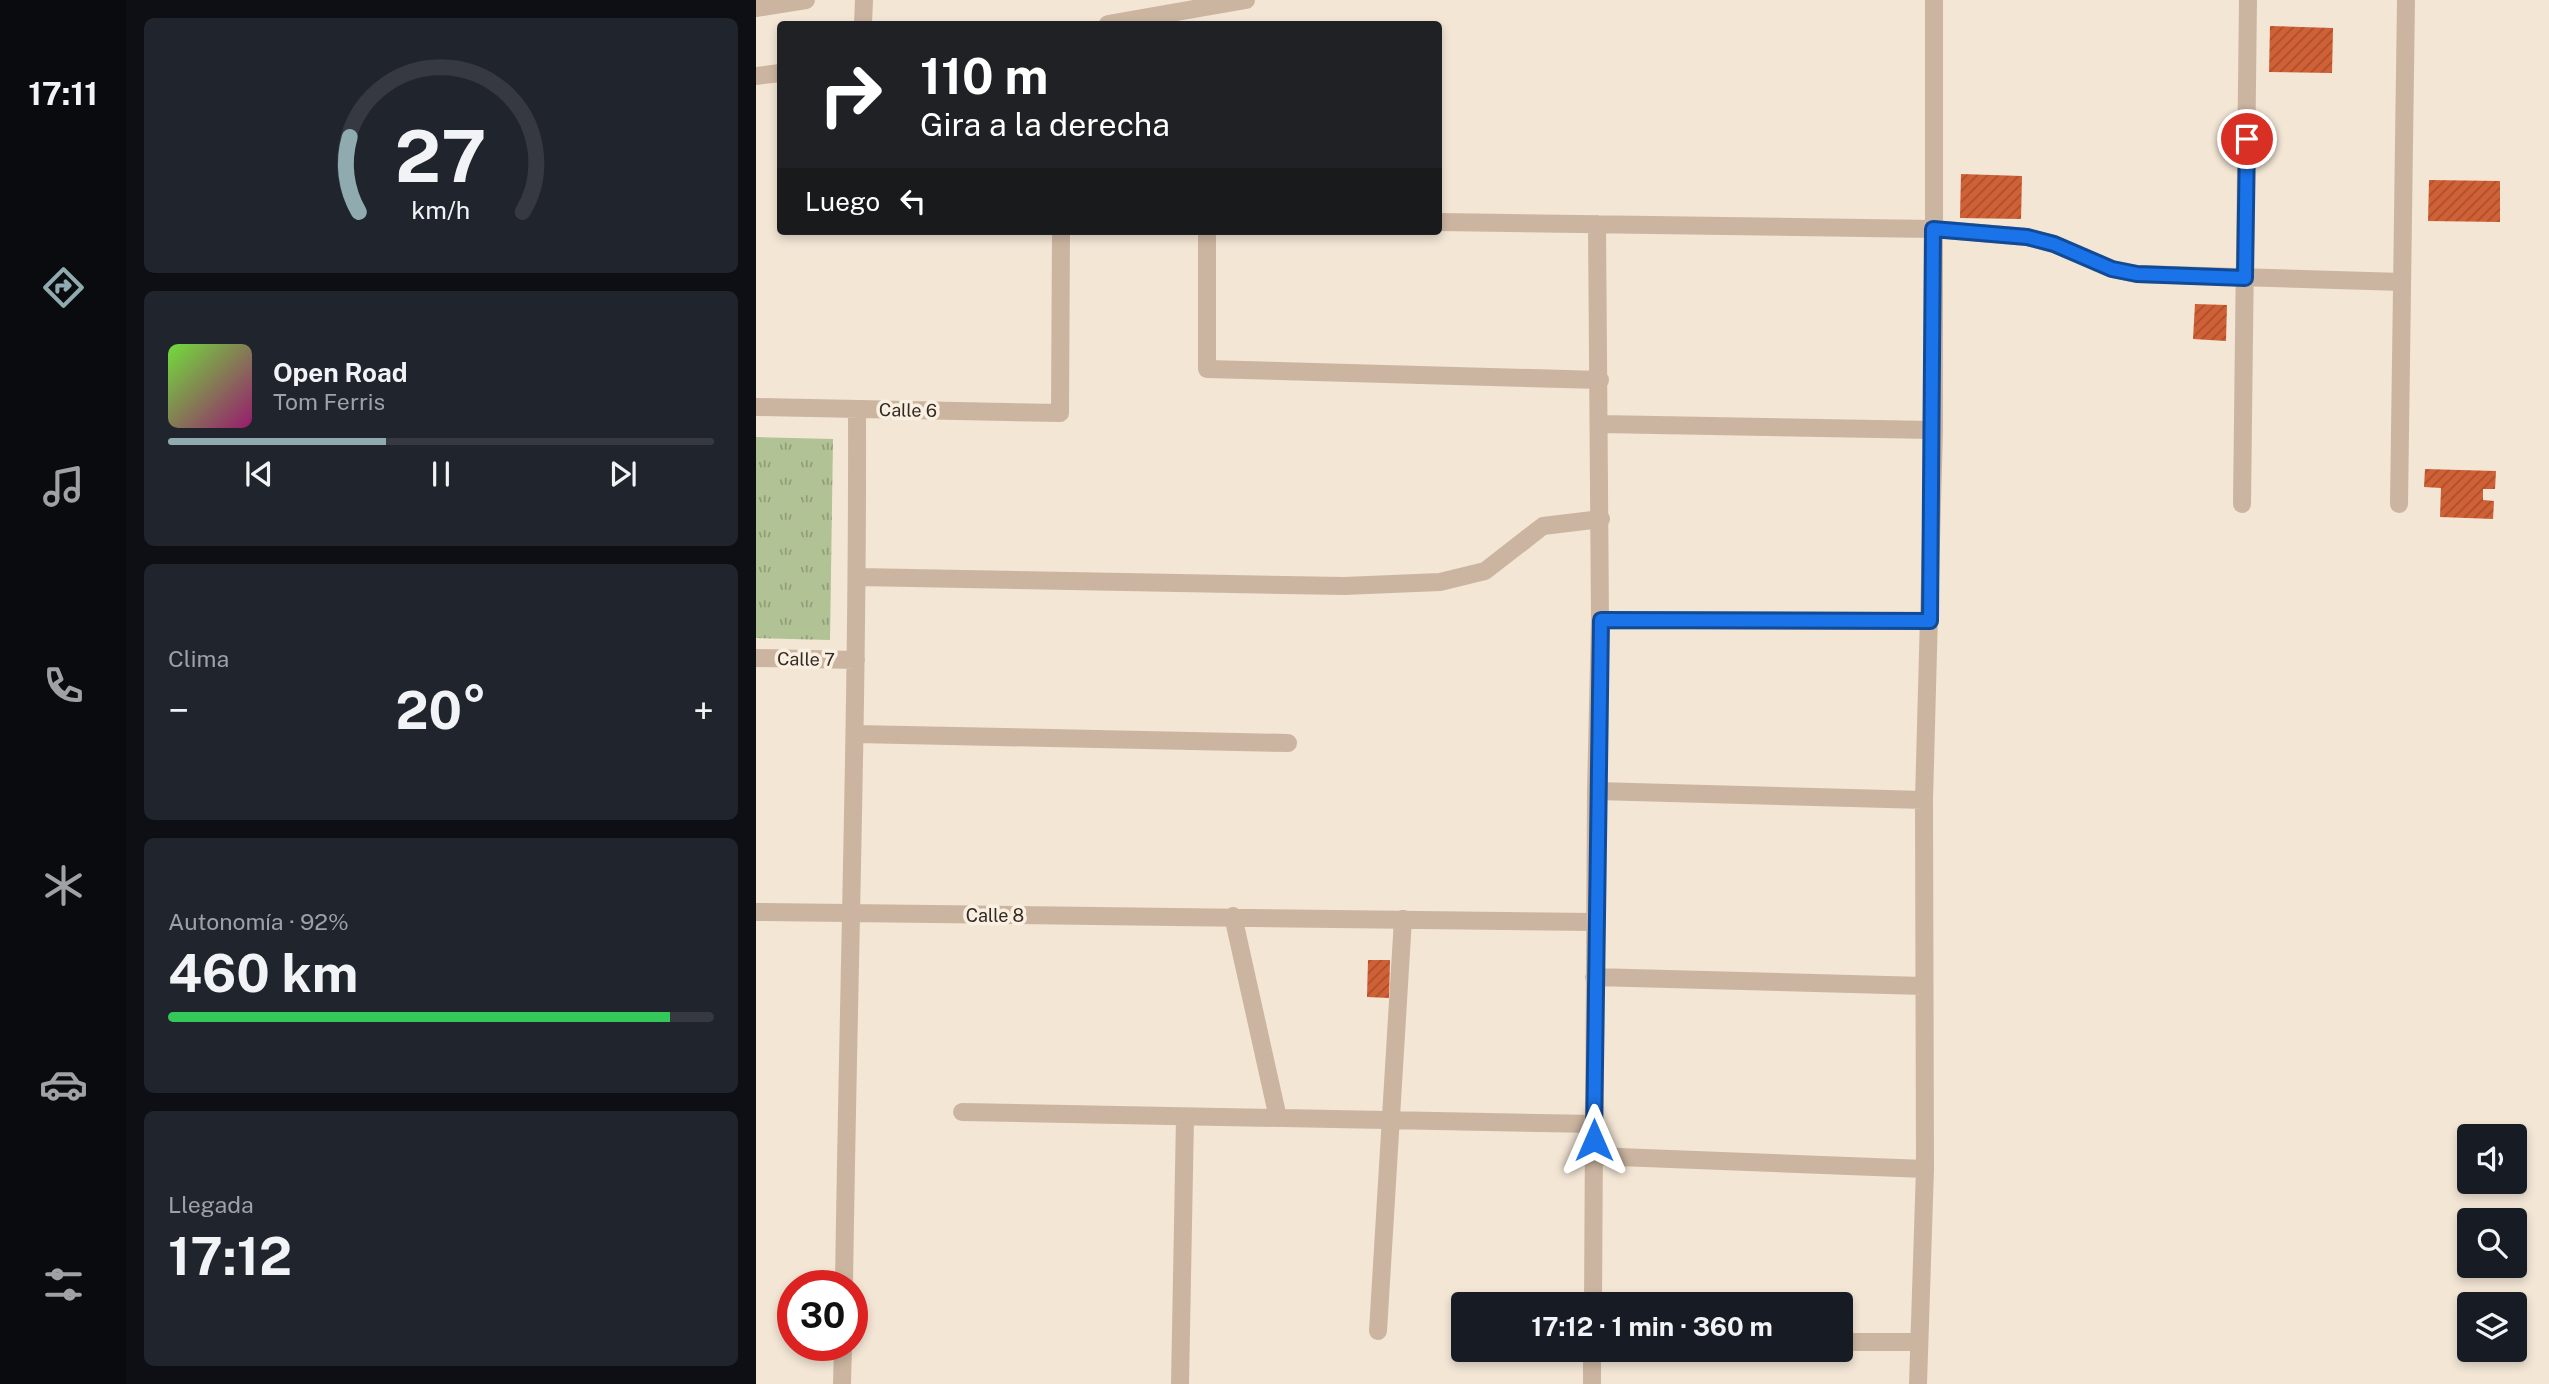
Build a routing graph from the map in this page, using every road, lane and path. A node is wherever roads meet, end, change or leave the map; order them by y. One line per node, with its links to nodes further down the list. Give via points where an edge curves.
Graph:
1 (806, 0): 7 (street)
2 (864, 0): 8 (street)
3 (1246, 0): 9 (street)
4 (1934, 0): 14 (street)
5 (2248, 0): 17 (street)
6 (2406, 0): 18 (street)
7 (756, 8)
8 (863, 21)
9 (1125, 21)
10 (777, 73): 11 (street)
11 (756, 76)
12 (1442, 222): 13 (street)
13 (1597, 224): 14 (street); 19 (street)
14 (1933, 229): 17 (street, via 2027,237 2137,274); 23 (street)
15 (1061, 235): 21 (street, Calle 6, via 1059,413)
16 (1207, 235): 19 (street, via 1207,369)
17 (2245, 278): 18 (street); 24 (street)
18 (2402, 282): 25 (street)
19 (1600, 380): 22 (street)
20 (756, 407): 21 (street, Calle 6)
21 (857, 409): 27 (street)
22 (1601, 424): 23 (street); 26 (street)
23 (1934, 430): 29 (street)
24 (2242, 504)
25 (2399, 504)
26 (1601, 519): 27 (street, via 1543,526 1485,571 1440,582 1345,586); 28 (street)
27 (858, 577): 31 (street)
28 (1601, 620): 29 (street); 34 (street)
29 (1930, 621): 35 (street)
30 (756, 658): 31 (street, Calle 7)
31 (856, 660): 32 (street)
32 (856, 734): 33 (street); 37 (street)
33 (1288, 743)
34 (1596, 790): 35 (street); 40 (street)
35 (1924, 800): 42 (street)
36 (756, 912): 37 (street, Calle 8)
37 (849, 914): 38 (street, Calle 8); 50 (street)
38 (1233, 916): 39 (street, Calle 8); 45 (street)
39 (1403, 919): 40 (street, Calle 8); 46 (street)
40 (1595, 922): 41 (street)
41 (1594, 976): 42 (street); 47 (street)
42 (1924, 986): 49 (street)
43 (962, 1112): 44 (street)
44 (1185, 1117): 45 (street); 58 (street)
45 (1278, 1118): 46 (street)
46 (1390, 1121): 47 (street); 52 (street)
47 (1594, 1124): 48 (street)
48 (1593, 1156): 49 (street); 51 (street)
49 (1926, 1170): 54 (street)
50 (844, 1270)
51 (1593, 1292)
52 (1378, 1331)
53 (1853, 1342): 54 (street)
54 (1918, 1342): 60 (street)
55 (843, 1361): 57 (street)
56 (1592, 1362): 59 (street)
57 (842, 1384)
58 (1180, 1384)
59 (1591, 1384)
60 (1918, 1384)

